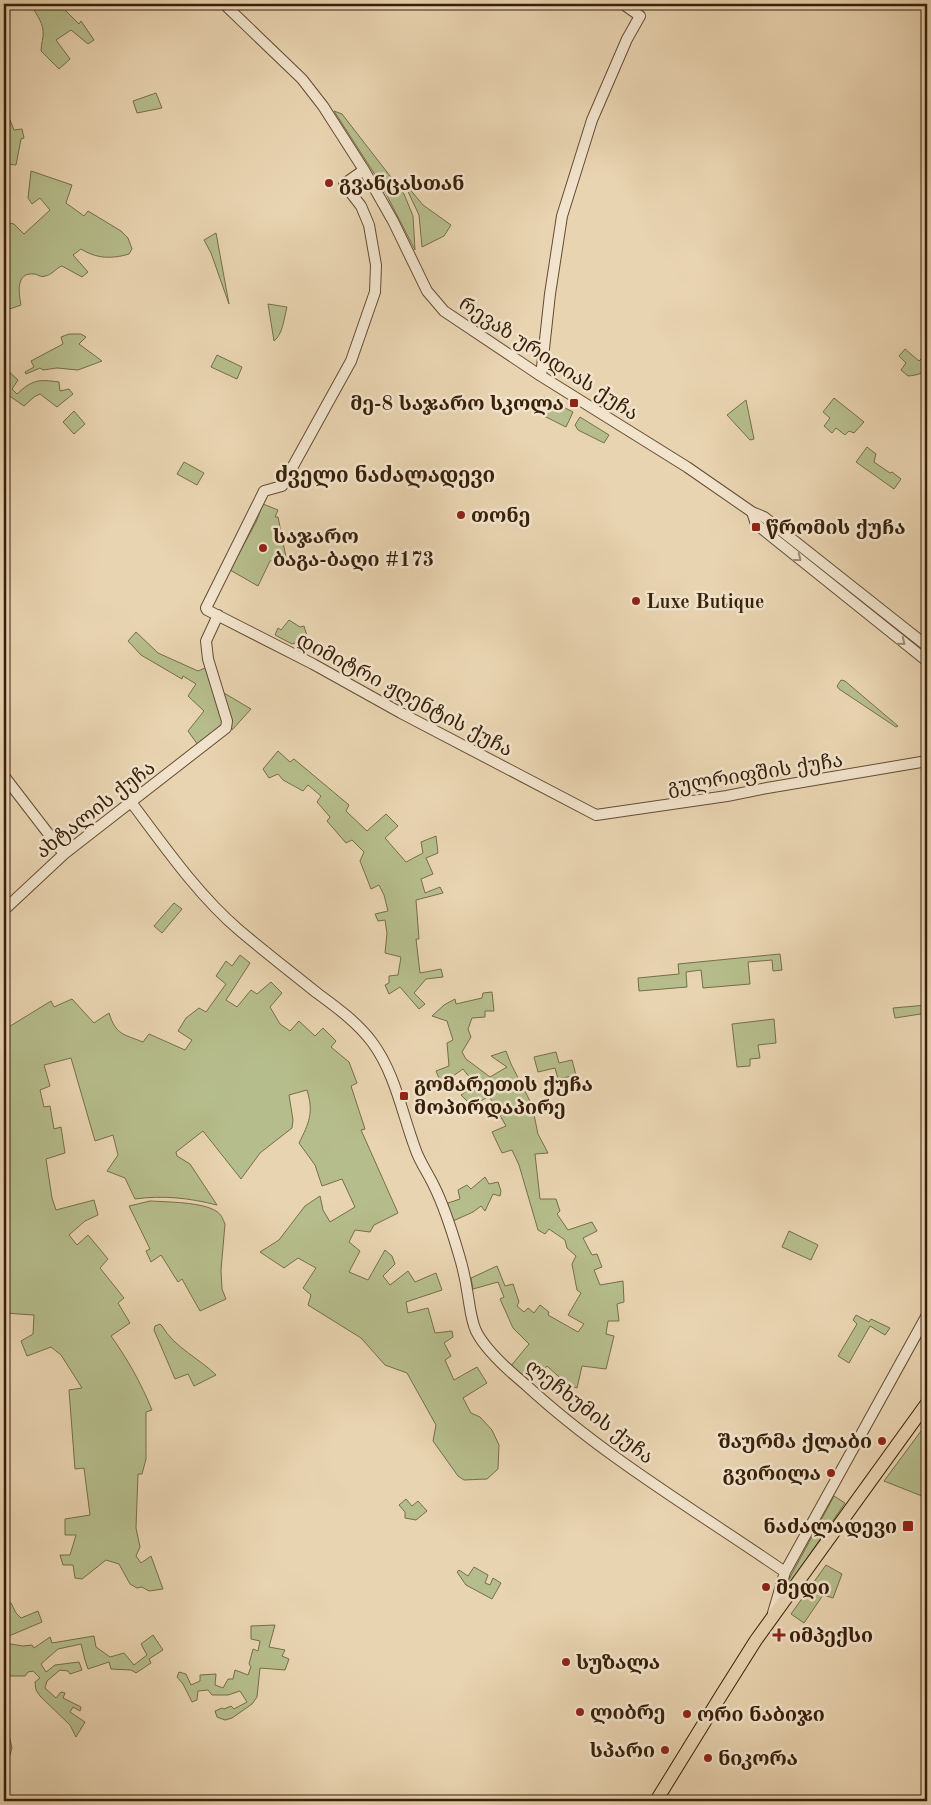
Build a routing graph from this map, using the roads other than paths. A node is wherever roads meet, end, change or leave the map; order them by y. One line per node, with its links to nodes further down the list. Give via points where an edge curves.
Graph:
1 (224, 4): 3 (street, რევაზ ურიდიას ქუჩა, via 302,79)
2 (623, 4): 4 (street, via 640,16 592,120 565,209 550,294)
3 (364, 170): 4 (street, რევაზ ურიდიას ქუჩა, via 427,291 444,311); 6 (street, დიმიტრი ჟღენტის ქუჩა, via 344,184 361,206 369,225 376,266 375,292 351,360 302,452 282,486 264,491 206,608)
4 (541, 376): 5 (street, რევაზ ურიდიას ქუჩა, via 687,467)
5 (752, 512): 7 (street, რევაზ ურიდიას ქუჩა, via 764,517); 8 (street, რევაზ ურიდიას ქუჩა, one-way to 8, via 756,524)
6 (218, 615): 11 (street, ახტალის ქუჩა, via 206,641 226,725 223,731); 12 (street, დიმიტრი ჟღენტის ქუჩა)
7 (927, 646)
8 (927, 660)
9 (927, 761): 12 (street, გულრიფშის ქუჩა, via 708,799 599,814)
10 (4, 776): 13 (street)
11 (131, 802): 13 (street, ახტალის ქუჩა); 17 (street, ლეჩხუმის ქუჩა, via 217,910 341,1011 370,1039 387,1068 416,1152 448,1218 464,1273 473,1323 487,1346 547,1405 587,1436)
12 (588, 812)
13 (64, 854): 14 (street, ახტალის ქუჩა)
14 (4, 910)
15 (927, 1315): 17 (street)
16 (927, 1403): 18 (main road)
17 (786, 1572): 18 (street)
18 (771, 1619): 19 (main road)
19 (656, 1801)

